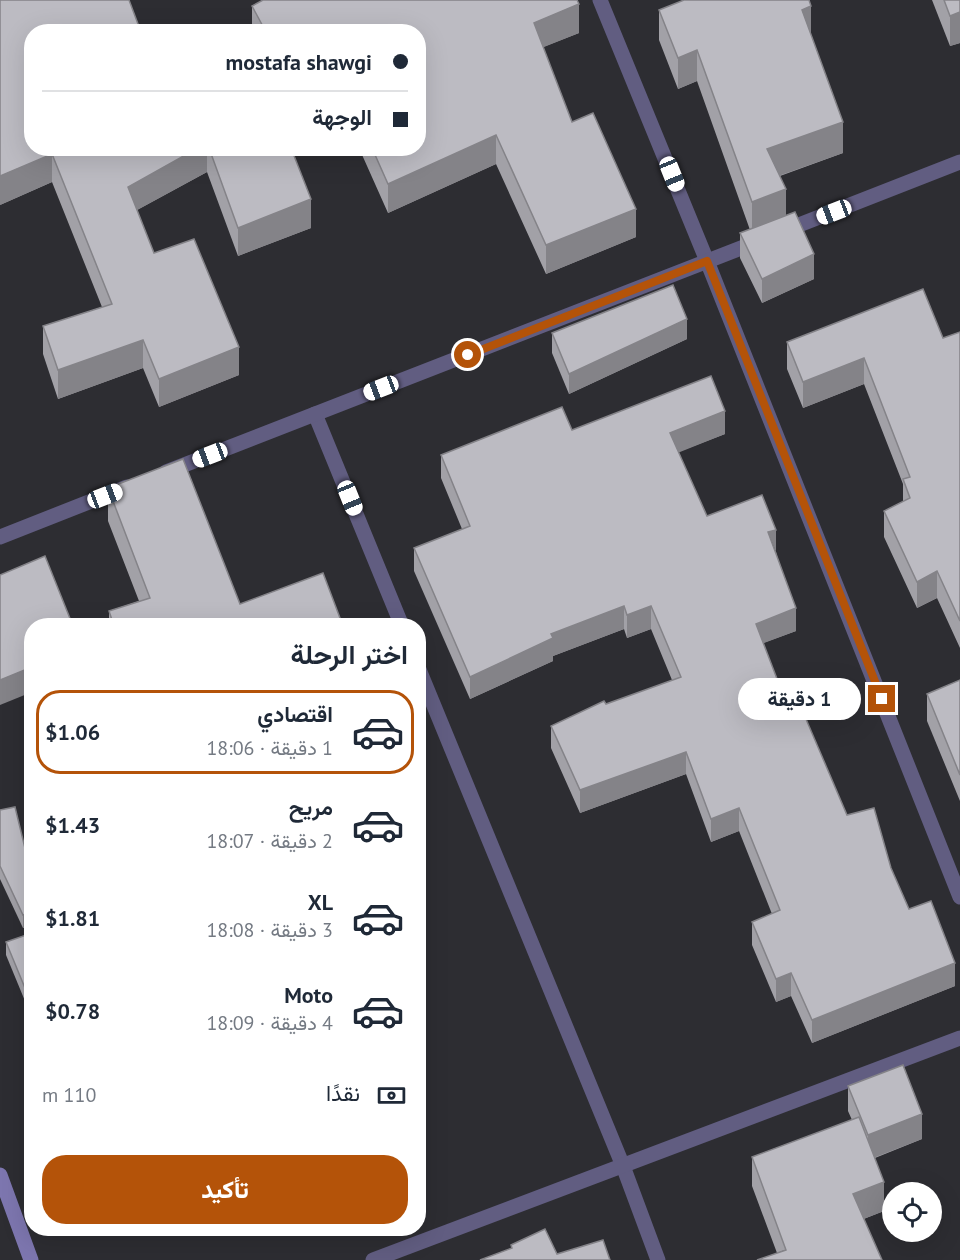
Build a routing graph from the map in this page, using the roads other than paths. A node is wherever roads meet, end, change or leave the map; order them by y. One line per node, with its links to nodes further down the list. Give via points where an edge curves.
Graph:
1 (600, 0): 3 (street)
2 (960, 162): 3 (street)
3 (707, 261): 4 (street); 8 (street)
4 (315, 414): 5 (street); 6 (street)
5 (0, 537)
6 (399, 618)
7 (426, 686): 10 (street)
8 (960, 897)
9 (960, 1038): 10 (street)
10 (623, 1166): 13 (street); 14 (street)
11 (0, 1175): 12 (main road)
12 (31, 1260)
13 (373, 1260)
14 (658, 1260)

